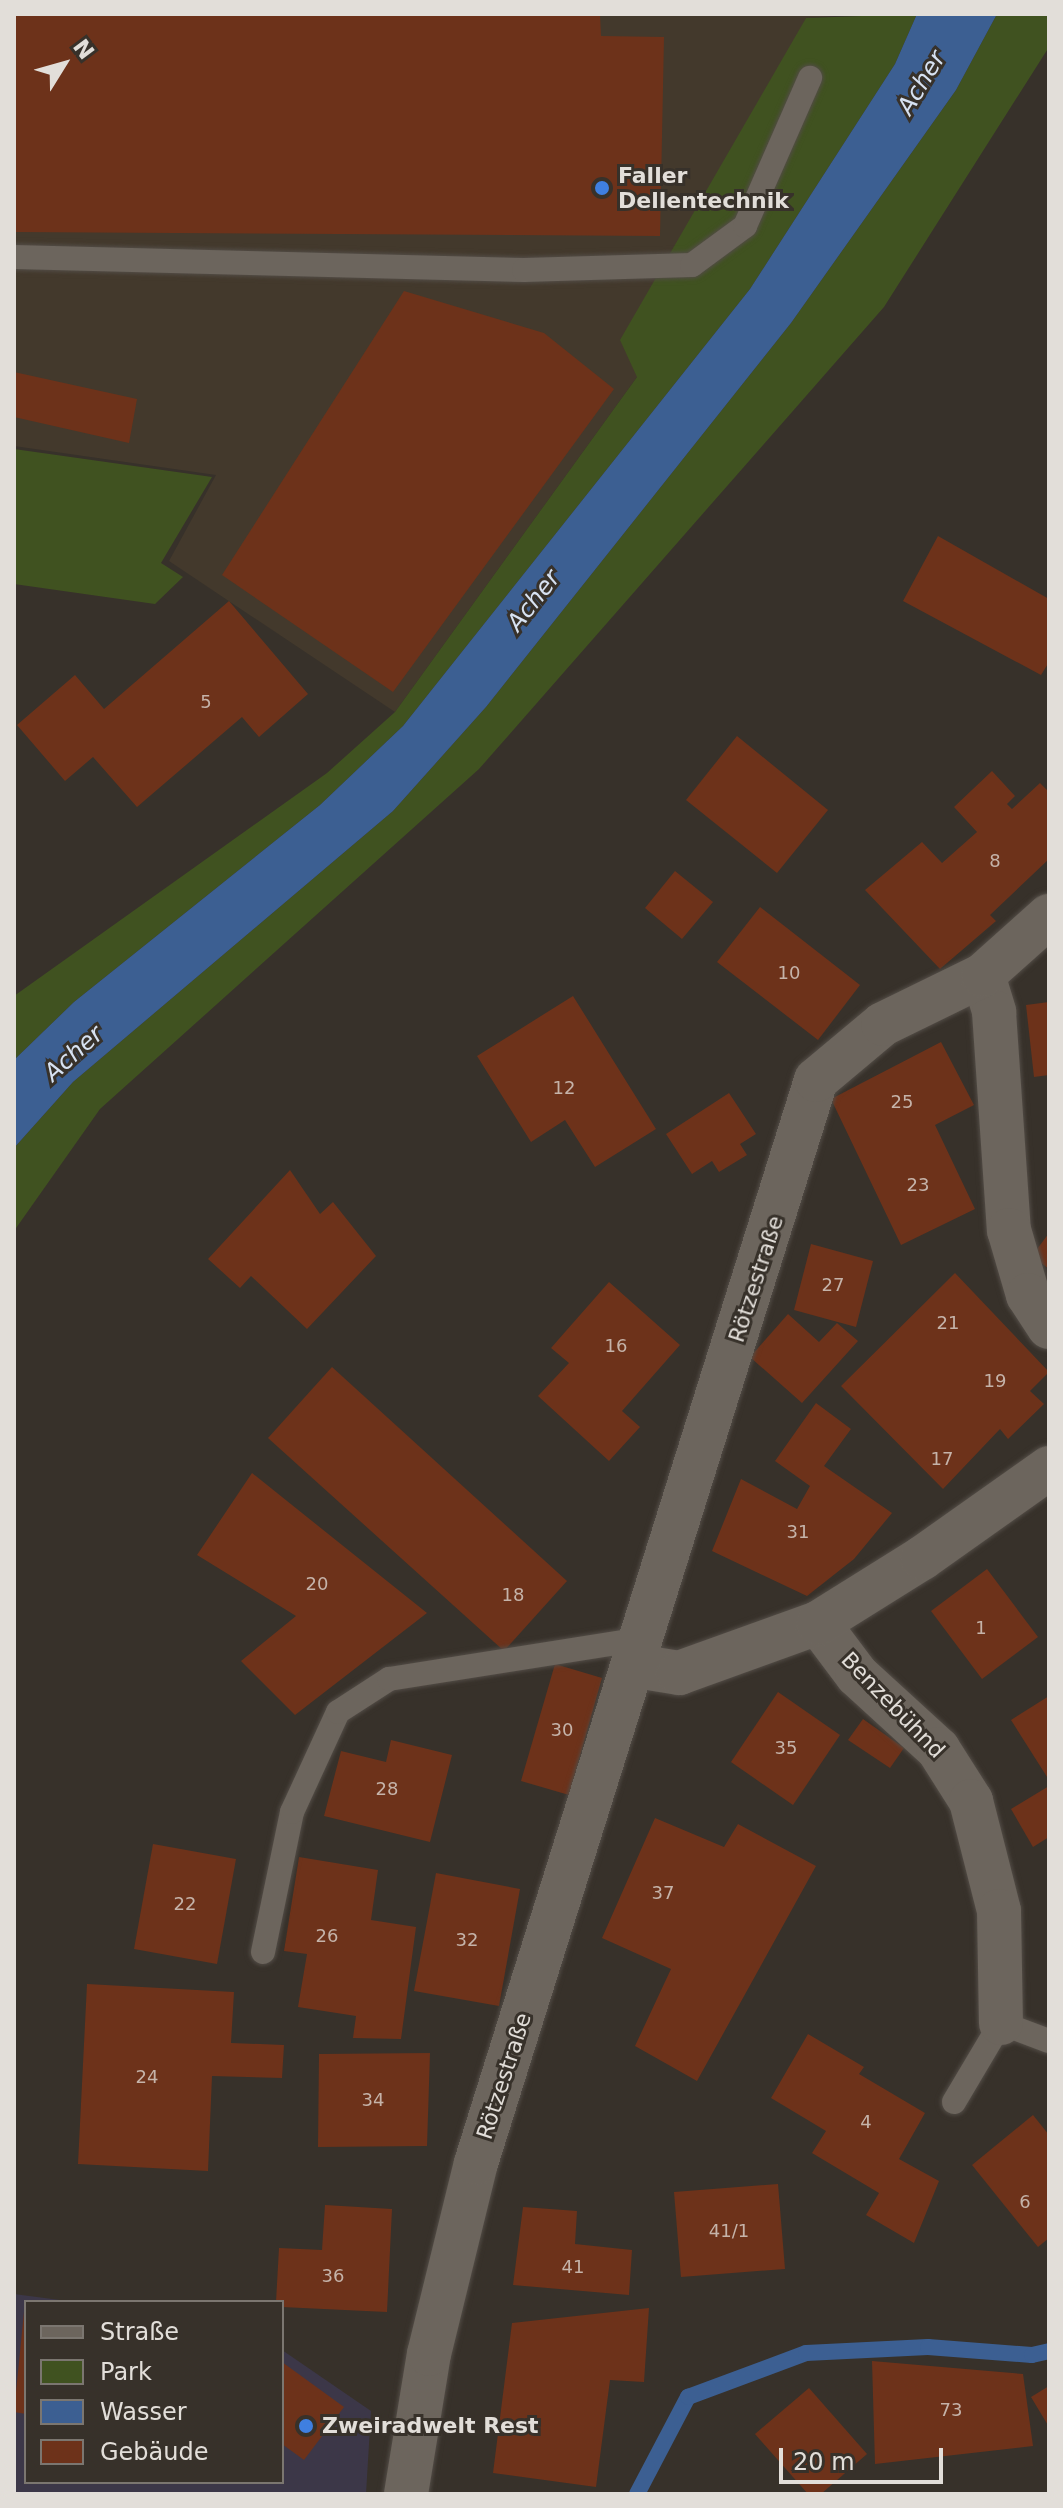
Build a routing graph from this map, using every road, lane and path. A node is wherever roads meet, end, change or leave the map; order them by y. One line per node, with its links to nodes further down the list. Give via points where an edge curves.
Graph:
1 (810, 78): 2 (lane, via 745,226 692,265 524,270)
2 (14, 257)
3 (1049, 916): 4 (street, Rötzestraße)
4 (983, 975): 5 (street, via 994,1012 1009,1230 1028,1295); 8 (street, Rötzestraße, via 883,1024 816,1080)
5 (1049, 1327)
6 (1049, 1468): 7 (street)
7 (818, 1623): 8 (street, via 679,1673); 10 (street, Benzebühnd, via 857,1675 938,1749 971,1801 999,1911)
8 (638, 1652): 9 (lane, via 389,1679 338,1712 292,1812); 13 (street, Rötzestraße, via 476,2163 429,2354)
9 (263, 1952)
10 (1001, 2023): 11 (lane); 12 (lane)
11 (1049, 2041)
12 (954, 2102)
13 (406, 2494)

